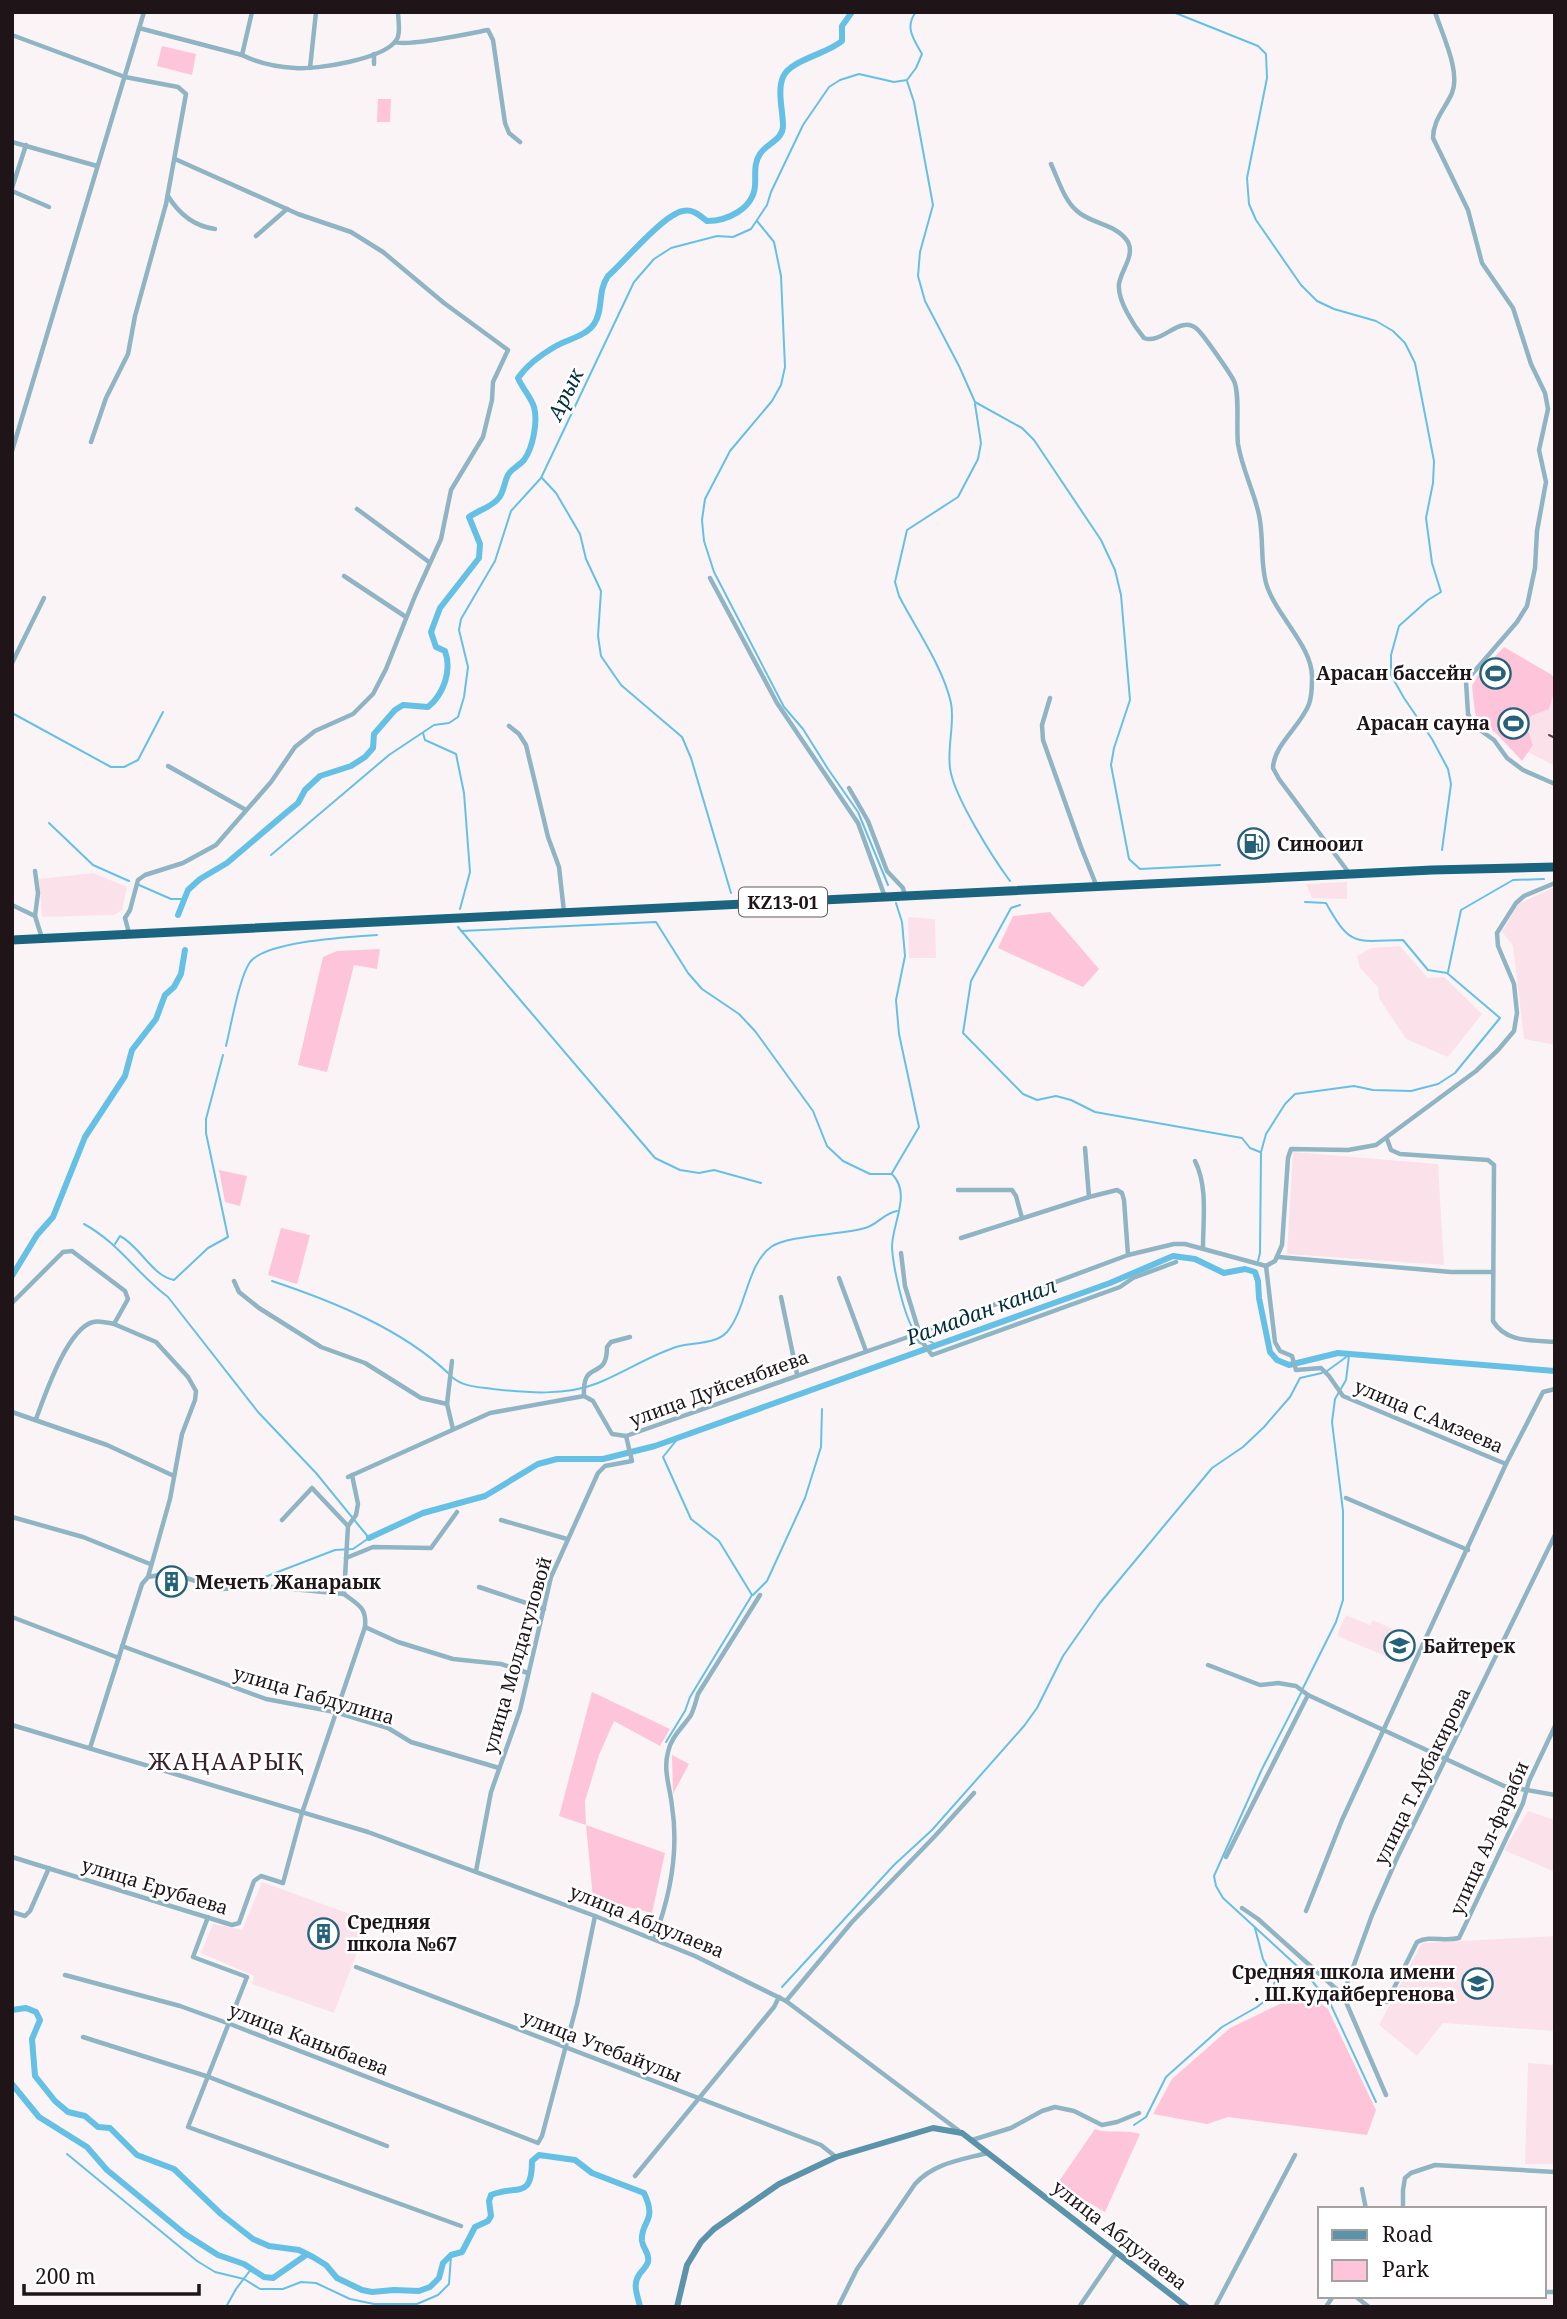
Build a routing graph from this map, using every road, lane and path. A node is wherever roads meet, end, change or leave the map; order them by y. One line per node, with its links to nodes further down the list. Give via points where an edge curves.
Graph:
1 (144, 12): 6 (street)
2 (252, 12): 10 (street)
3 (316, 12): 12 (street)
4 (398, 12): 8 (street)
5 (1435, 12): 38 (street, via 1456,78 1433,127 1433,138 1468,210 1482,263 1513,308 1548,409 1539,450 1546,482 1527,606 1466,681 1468,715 1507,758)
6 (139, 28): 10 (street); 13 (street)
7 (12, 35): 13 (street)
8 (395, 42): 9 (street); 15 (street, via 488,30 505,123)
9 (374, 54): 11 (street); 12 (street)
10 (242, 55): 12 (street, via 275,66)
11 (374, 64)
12 (310, 68)
13 (125, 76): 17 (street, via 178,87 186,94); 19 (street)
14 (12, 142): 16 (street)
15 (520, 142)
16 (26, 145): 19 (street); 20 (street)
17 (175, 159): 21 (street); 23 (street)
18 (1051, 164): 43 (street, via 1072,206 1086,218 1114,229 1128,243 1130,251 1119,288 1144,338 1153,339 1182,325 1194,326 1235,382 1238,443 1259,515 1266,585 1312,673 1308,706 1278,752 1274,771)
19 (97, 166): 27 (street)
20 (12, 190): 22 (street)
21 (167, 195): 24 (street, via 196,225); 26 (street, via 128,354)
22 (49, 207)
23 (287, 209): 25 (street); 29 (street, via 371,244 508,350 492,382 483,437 451,490 441,539)
24 (215, 229)
25 (256, 236)
26 (91, 442)
27 (12, 451)
28 (357, 509): 29 (street)
29 (429, 562): 33 (street)
30 (344, 576): 33 (street)
31 (710, 578): 47 (street, via 777,704 854,816)
32 (44, 598): 34 (street)
33 (406, 617): 40 (street, via 373,694 353,714 315,731 295,747)
34 (12, 663)
35 (1050, 698): 45 (street, via 1043,740)
36 (509, 726): 49 (street, via 526,746 559,867)
37 (168, 766): 40 (street)
38 (1555, 784)
39 (849, 788): 46 (street, via 868,821 887,871)
40 (246, 810): 51 (street, via 208,850 138,880 125,918)
41 (1554, 865): 43 (highway, KZ13-01)
42 (35, 871): 50 (street)
43 (1352, 876): 45 (highway, KZ13-01)
44 (1555, 883): 54 (street, via 1516,902 1497,933 1514,984 1514,1031 1476,1072)
45 (1098, 887): 46 (highway, KZ13-01)
46 (905, 897): 47 (highway, KZ13-01)
47 (885, 898): 49 (highway, KZ13-01)
48 (12, 905): 50 (street)
49 (564, 913): 51 (highway, KZ13-01)
50 (35, 916): 52 (street)
51 (129, 935): 52 (highway, KZ13-01)
52 (42, 939): 53 (highway, KZ13-01)
53 (12, 940)
54 (1387, 1139): 64 (street, via 1348,1150 1292,1149); 67 (street, via 1391,1150 1400,1154 1488,1160 1494,1165)
55 (1085, 1147): 58 (street)
56 (1195, 1161): 61 (street, via 1204,1203)
57 (958, 1190): 59 (street, via 1012,1190)
58 (1089, 1197): 59 (street); 63 (street, via 1122,1193)
59 (1022, 1218): 60 (street)
60 (961, 1238)
61 (1203, 1248): 63 (street, улица Дуйсенбиева, via 1174,1244); 66 (street, улица Дуйсенбиева)
62 (901, 1253): 73 (street)
63 (1128, 1255): 73 (street, улица Дуйсенбиева)
64 (1277, 1257): 66 (street); 67 (street)
65 (1177, 1262): 75 (street, via 932,1355 923,1343)
66 (1266, 1266): 87 (street, улица С.Амзеева, via 1275,1342 1280,1351 1292,1356 1296,1370 1321,1368 1343,1396)
67 (1492, 1272): 76 (street, via 1493,1321 1498,1329 1518,1339)
68 (838, 1278): 77 (street)
69 (234, 1281): 82 (street, via 239,1292 259,1308 321,1347 365,1363 422,1398)
70 (781, 1297): 79 (street)
71 (12, 1303): 72 (street, via 63,1252 72,1251 125,1290 128,1299)
72 (114, 1324): 84 (street, via 95,1321 87,1325 63,1351); 88 (street, via 156,1342 196,1391)
73 (919, 1332): 75 (street, улица Дуйсенбиева)
74 (630, 1337): 81 (street, via 607,1347 604,1366 583,1380)
75 (908, 1337): 77 (street, улица Дуйсенбиева)
76 (1555, 1342)
77 (866, 1351): 79 (street, улица Дуйсенбиева)
78 (452, 1362): 82 (street)
79 (797, 1374): 86 (street, улица Дуйсенбиева)
80 (1552, 1389): 87 (street, улица С.Амзеева, via 1543,1392)
81 (584, 1396): 85 (street, via 491,1413); 86 (street, улица Дуйсенбиева, via 593,1401 612,1434)
82 (447, 1404): 85 (street)
83 (12, 1412): 84 (street)
84 (36, 1419): 88 (street, via 107,1444)
85 (453, 1429): 94 (street, via 350,1476 358,1504)
86 (626, 1436): 96 (street, улица Молдагуловой, via 632,1461 605,1466 598,1473)
87 (1506, 1464): 97 (street)
88 (173, 1476): 99 (street)
89 (1346, 1499): 97 (street)
90 (457, 1512): 98 (street, via 431,1548 373,1547)
91 (12, 1517): 99 (street, via 83,1537)
92 (282, 1520): 94 (street, via 312,1488)
93 (501, 1520): 96 (street)
94 (348, 1526): 98 (street)
95 (1555, 1535): 117 (street, улица Т.Аубакирова)
96 (567, 1539): 104 (street, улица Молдагуловой)
97 (1468, 1550): 115 (street)
98 (346, 1558): 102 (street)
99 (150, 1564): 100 (street)
100 (148, 1577): 102 (street, via 171,1573 220,1588 272,1587); 107 (street)
101 (479, 1587): 104 (street)
102 (344, 1594): 106 (street, via 367,1615)
103 (760, 1595): 132 (street, via 668,1752 666,1783 672,1806 674,1866)
104 (544, 1609): 110 (street, улица Молдагуловой)
105 (12, 1617): 108 (street)
106 (365, 1627): 110 (street, via 453,1658 501,1664); 112 (street, улица Ерубаева)
107 (122, 1646): 108 (street); 112 (street, улица Габдулина, via 266,1699)
108 (118, 1658): 116 (street)
109 (1208, 1665): 111 (street, via 1260,1685 1296,1686)
110 (528, 1673): 118 (street, улица Молдагуловой)
111 (1308, 1695): 115 (street); 124 (street)
112 (335, 1712): 118 (street, улица Габдулина, via 388,1728 411,1742); 122 (street, улица Ерубаева)
113 (12, 1725): 116 (street, улица Абдулаева)
114 (1555, 1726): 119 (street, улица Ал-фараби)
115 (1382, 1730): 117 (street); 128 (street)
116 (90, 1748): 122 (street, улица Абдулаева)
117 (1445, 1759): 119 (street, via 1504,1786); 135 (street, улица Т.Аубакирова, via 1372,1915)
118 (499, 1768): 126 (street, улица Молдагуловой)
119 (1527, 1790): 121 (street); 138 (street, улица Ал-фараби, via 1459,1937 1427,1937 1417,1942)
120 (974, 1793): 137 (street, via 852,1922)
121 (1555, 1795)
122 (302, 1813): 126 (street, улица Абдулаева); 131 (street, улица Ерубаева, via 283,1883 261,1876 254,1881 239,1923)
123 (12, 1857): 125 (street, улица Ерубаева)
124 (1226, 1857)
125 (49, 1868): 129 (street, via 30,1911 25,1916); 131 (street, улица Ерубаева)
126 (476, 1871): 130 (street, улица Абдулаева)
127 (1242, 1908): 135 (street)
128 (1306, 1911)
129 (12, 1912)
130 (595, 1916): 132 (street, улица Абдулаева); 141 (street)
131 (208, 1917): 139 (street, via 193,1957 247,1978)
132 (654, 1939): 136 (street, улица Абдулаева)
133 (356, 1967): 141 (street, улица Утебайулы)
134 (65, 1975): 139 (street, улица Каныбаева)
135 (1343, 1995): 143 (street)
136 (779, 1997): 137 (street, улица Абдулаева); 144 (street)
137 (786, 2001): 146 (street, улица Абдулаева)
138 (1387, 2002)
139 (230, 2024): 141 (street, улица Каныбаева, via 538,2143); 142 (street)
140 (83, 2036): 142 (street)
141 (565, 2048): 144 (street, улица Утебайулы)
142 (209, 2077): 148 (street); 157 (street, via 188,2127)
143 (1386, 2095)
144 (699, 2098): 151 (street, улица Утебайулы, via 821,2145); 153 (street)
145 (1139, 2113): 147 (street, via 1102,2124 1055,2108)
146 (962, 2133): 147 (main road, улица Абдулаева); 151 (main road, via 933,2128)
147 (971, 2140): 149 (main road, улица Абдулаева)
148 (387, 2146)
149 (988, 2153): 158 (main road, улица Абдулаева); 160 (street, via 925,2172 857,2269)
150 (1295, 2155): 163 (street)
151 (836, 2157): 159 (main road, via 779,2183 714,2229 687,2265)
152 (1555, 2172): 156 (street, via 1435,2165 1405,2178)
153 (635, 2176)
154 (1362, 2189): 155 (street)
155 (1366, 2207)
156 (1403, 2207)
157 (461, 2227)
158 (1116, 2253): 161 (street); 162 (main road, улица Абдулаева)
159 (677, 2307)
160 (838, 2307)
161 (1079, 2307)
162 (1187, 2307)
163 (1215, 2307)

